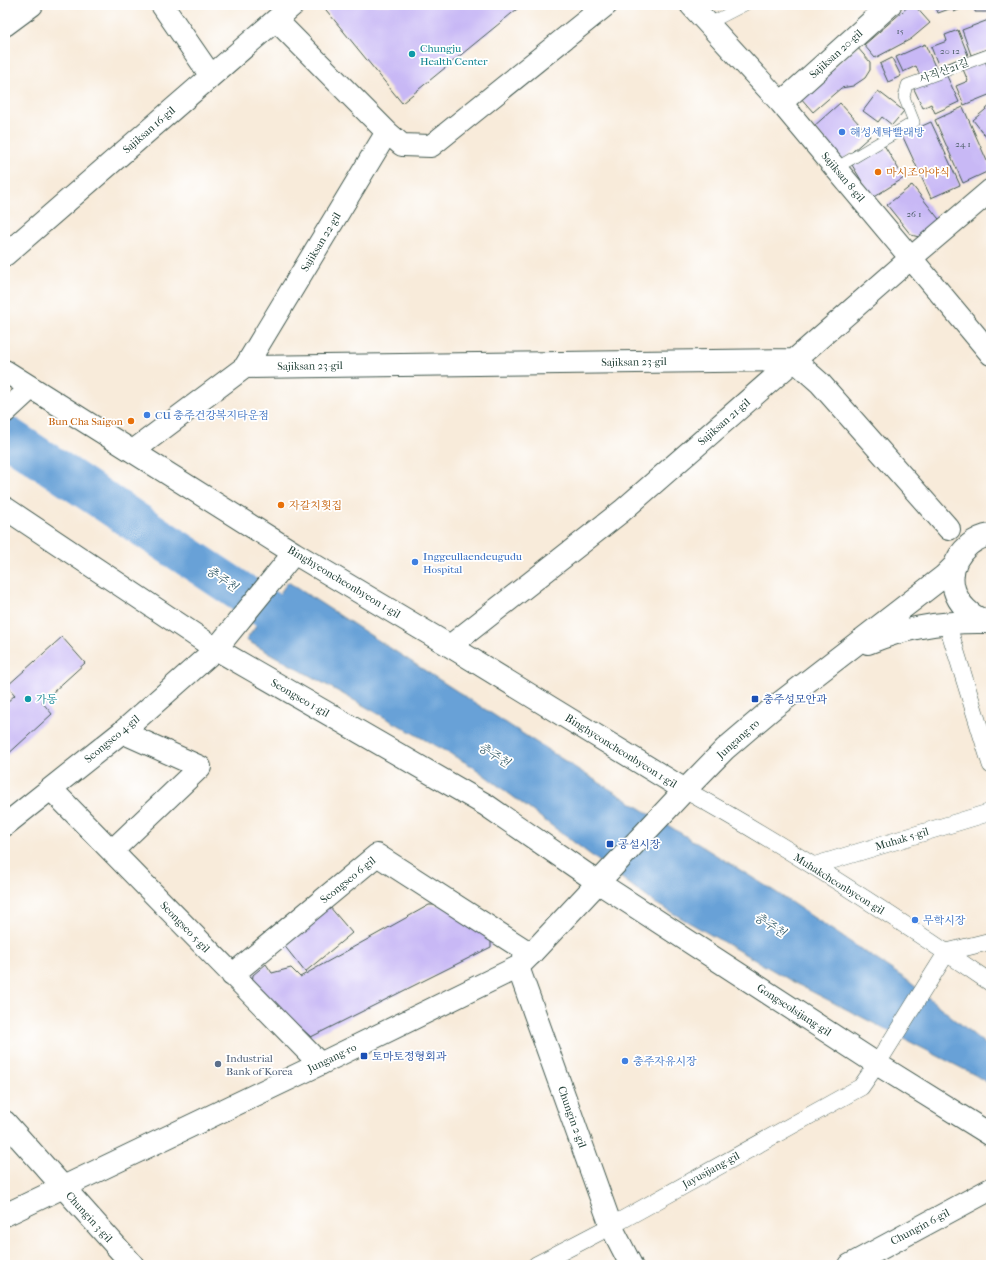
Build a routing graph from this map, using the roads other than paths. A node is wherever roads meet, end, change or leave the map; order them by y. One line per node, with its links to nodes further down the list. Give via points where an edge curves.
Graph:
1 (32, 5): 10 (street)
2 (162, 5): 12 (street)
3 (293, 5): 8 (street, Sajiksan 16-gil)
4 (606, 5): 14 (street, via 431,146 402,145)
5 (691, 5): 9 (street, Sajiksan 8-gil)
6 (745, 5): 9 (lane)
7 (890, 5): 13 (street, Sajiksan 20-gil)
8 (276, 20): 12 (street, Sajiksan 16-gil); 14 (street)
9 (708, 24): 13 (street, Sajiksan 8-gil)
10 (5, 25)
11 (991, 54): 15 (lane, 사직산21길, via 907,85 904,97 914,122)
12 (211, 76): 17 (street, Sajiksan 16-gil)
13 (781, 103): 15 (street, Sajiksan 8-gil)
14 (387, 132): 21 (street, Sajiksan 22-gil)
15 (836, 168): 18 (street, Sajiksan 8-gil)
16 (991, 190): 18 (street, Sajiksan 21-gil)
17 (5, 255)
18 (911, 258): 19 (street, Sajiksan 8-gil); 20 (street, Sajiksan 21-gil)
19 (991, 354)
20 (794, 360): 21 (street, Sajiksan 23-gil); 27 (street, via 820,383); 33 (street, Sajiksan 21-gil, via 622,511)
21 (245, 367): 25 (street, Sajiksan 22-gil)
22 (5, 372): 23 (street, Binghyeoncheonbyeon 1-gil)
23 (31, 388): 24 (street); 25 (street, Binghyeoncheonbyeon 1-gil)
24 (5, 412)
25 (133, 451): 29 (street, Binghyeoncheonbyeon 1-gil)
26 (5, 508): 34 (street, Seongseo 1-gil)
27 (949, 529): 28 (street); 30 (street, via 949,540)
28 (982, 538): 30 (street, via 964,550)
29 (294, 553): 33 (street, Binghyeoncheonbyeon 1-gil); 34 (street, Seongseo 4-gil)
30 (956, 562): 31 (street, via 952,579 955,594 962,606 973,616); 35 (street, via 944,576)
31 (989, 622): 32 (street)
32 (947, 623): 35 (street, via 878,638); 37 (street)
33 (450, 646): 39 (street, Binghyeoncheonbyeon 1-gil)
34 (216, 649): 36 (street, Seongseo 4-gil); 44 (street, Seongseo 1-gil, via 486,805)
35 (846, 652): 39 (street, Jungang-ro, via 725,749)
36 (122, 732): 38 (street, Seongseo 4-gil); 42 (street, via 200,766)
37 (991, 765)
38 (51, 788): 41 (street, Seongseo 4-gil); 42 (street, Seongseo 5-gil)
39 (679, 797): 43 (street, Muhakcheonbyeon-gil, via 718,808); 44 (street, Jungang-ro)
40 (991, 812): 43 (street, Muhak 5-gil)
41 (5, 825)
42 (112, 851): 48 (street, Seongseo 5-gil)
43 (813, 866): 46 (street, Muhakcheonbyeon-gil)
44 (604, 877): 47 (street, Jungang-ro); 50 (street, Gongseolsijang-gil)
45 (991, 941): 46 (street)
46 (943, 959): 49 (street, Muhakcheonbyeon-gil); 50 (street, Jayusijang-gil)
47 (525, 961): 48 (street, Seongseo 6-gil, via 377,855); 51 (street, Jungang-ro); 57 (street, Chungin 2-gil)
48 (232, 975): 51 (street, Seongseo 5-gil)
49 (991, 982)
50 (881, 1057): 53 (street, Gongseolsijang-gil); 57 (street, Jayusijang-gil, via 861,1087)
51 (320, 1064): 54 (street, Jungang-ro)
52 (5, 1122): 54 (street, Chungin 3-gil)
53 (991, 1135)
54 (62, 1187): 56 (street, Jungang-ro); 58 (street, Chungin 3-gil)
55 (991, 1190): 61 (street, Chungin 6-gil)
56 (5, 1215)
57 (611, 1226): 59 (street, Jayusijang-gil); 60 (street, Chungin 2-gil)
58 (133, 1265)
59 (536, 1265)
60 (631, 1265)
61 (850, 1265)

